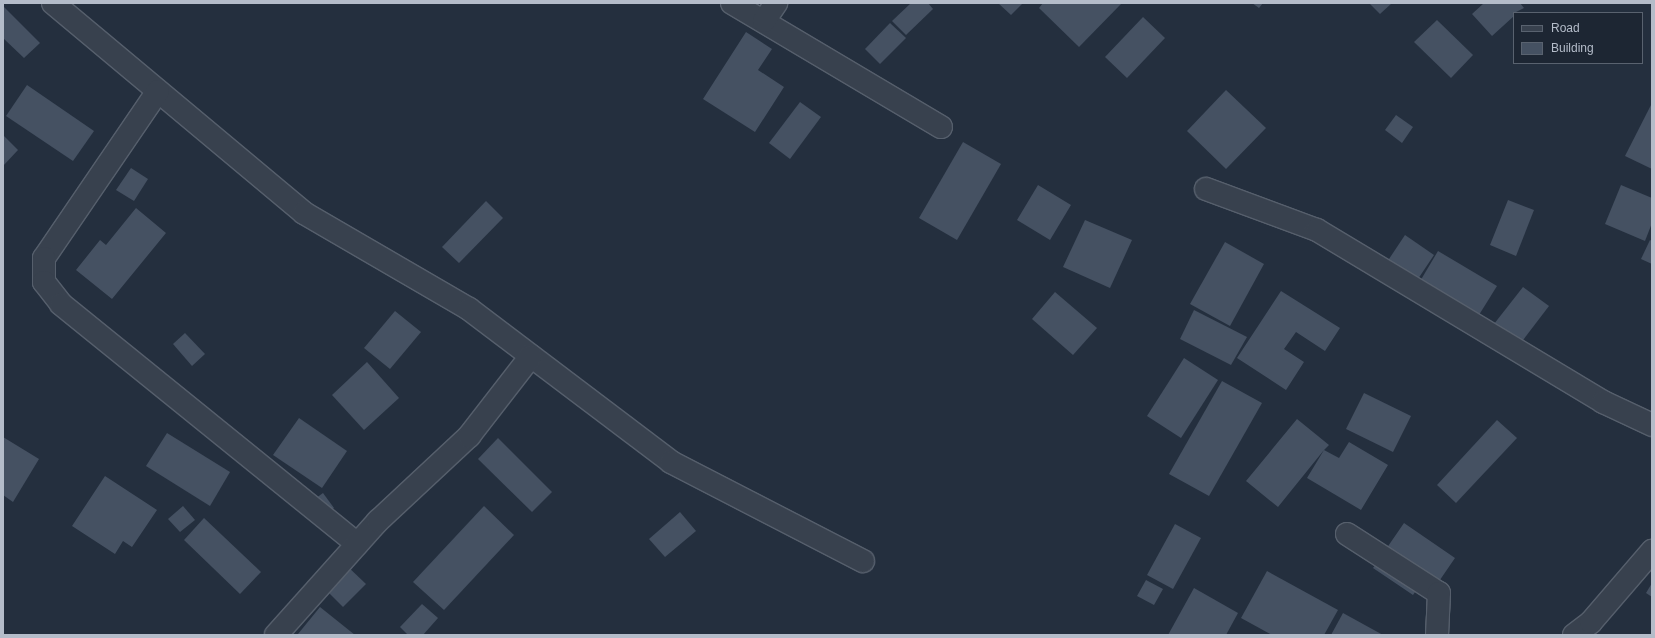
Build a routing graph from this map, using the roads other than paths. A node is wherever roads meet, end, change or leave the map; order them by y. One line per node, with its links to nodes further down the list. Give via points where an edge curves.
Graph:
1 (53, 3): 5 (street)
2 (732, 3): 4 (street)
3 (776, 3): 4 (street)
4 (764, 21): 6 (street)
5 (158, 91): 8 (street, via 304,213 469,309); 11 (street, via 44,258 44,282 61,304)
6 (941, 127)
7 (1206, 189): 9 (street, via 1317,230 1603,402)
8 (531, 356): 11 (street, via 469,436); 13 (street, via 671,462)
9 (1652, 426)
10 (1347, 534): 15 (street, via 1439,593)
11 (357, 544): 14 (street)
12 (1652, 551): 16 (street, via 1591,622)
13 (863, 561)
14 (276, 635)
15 (1436, 635)
16 (1574, 635)

